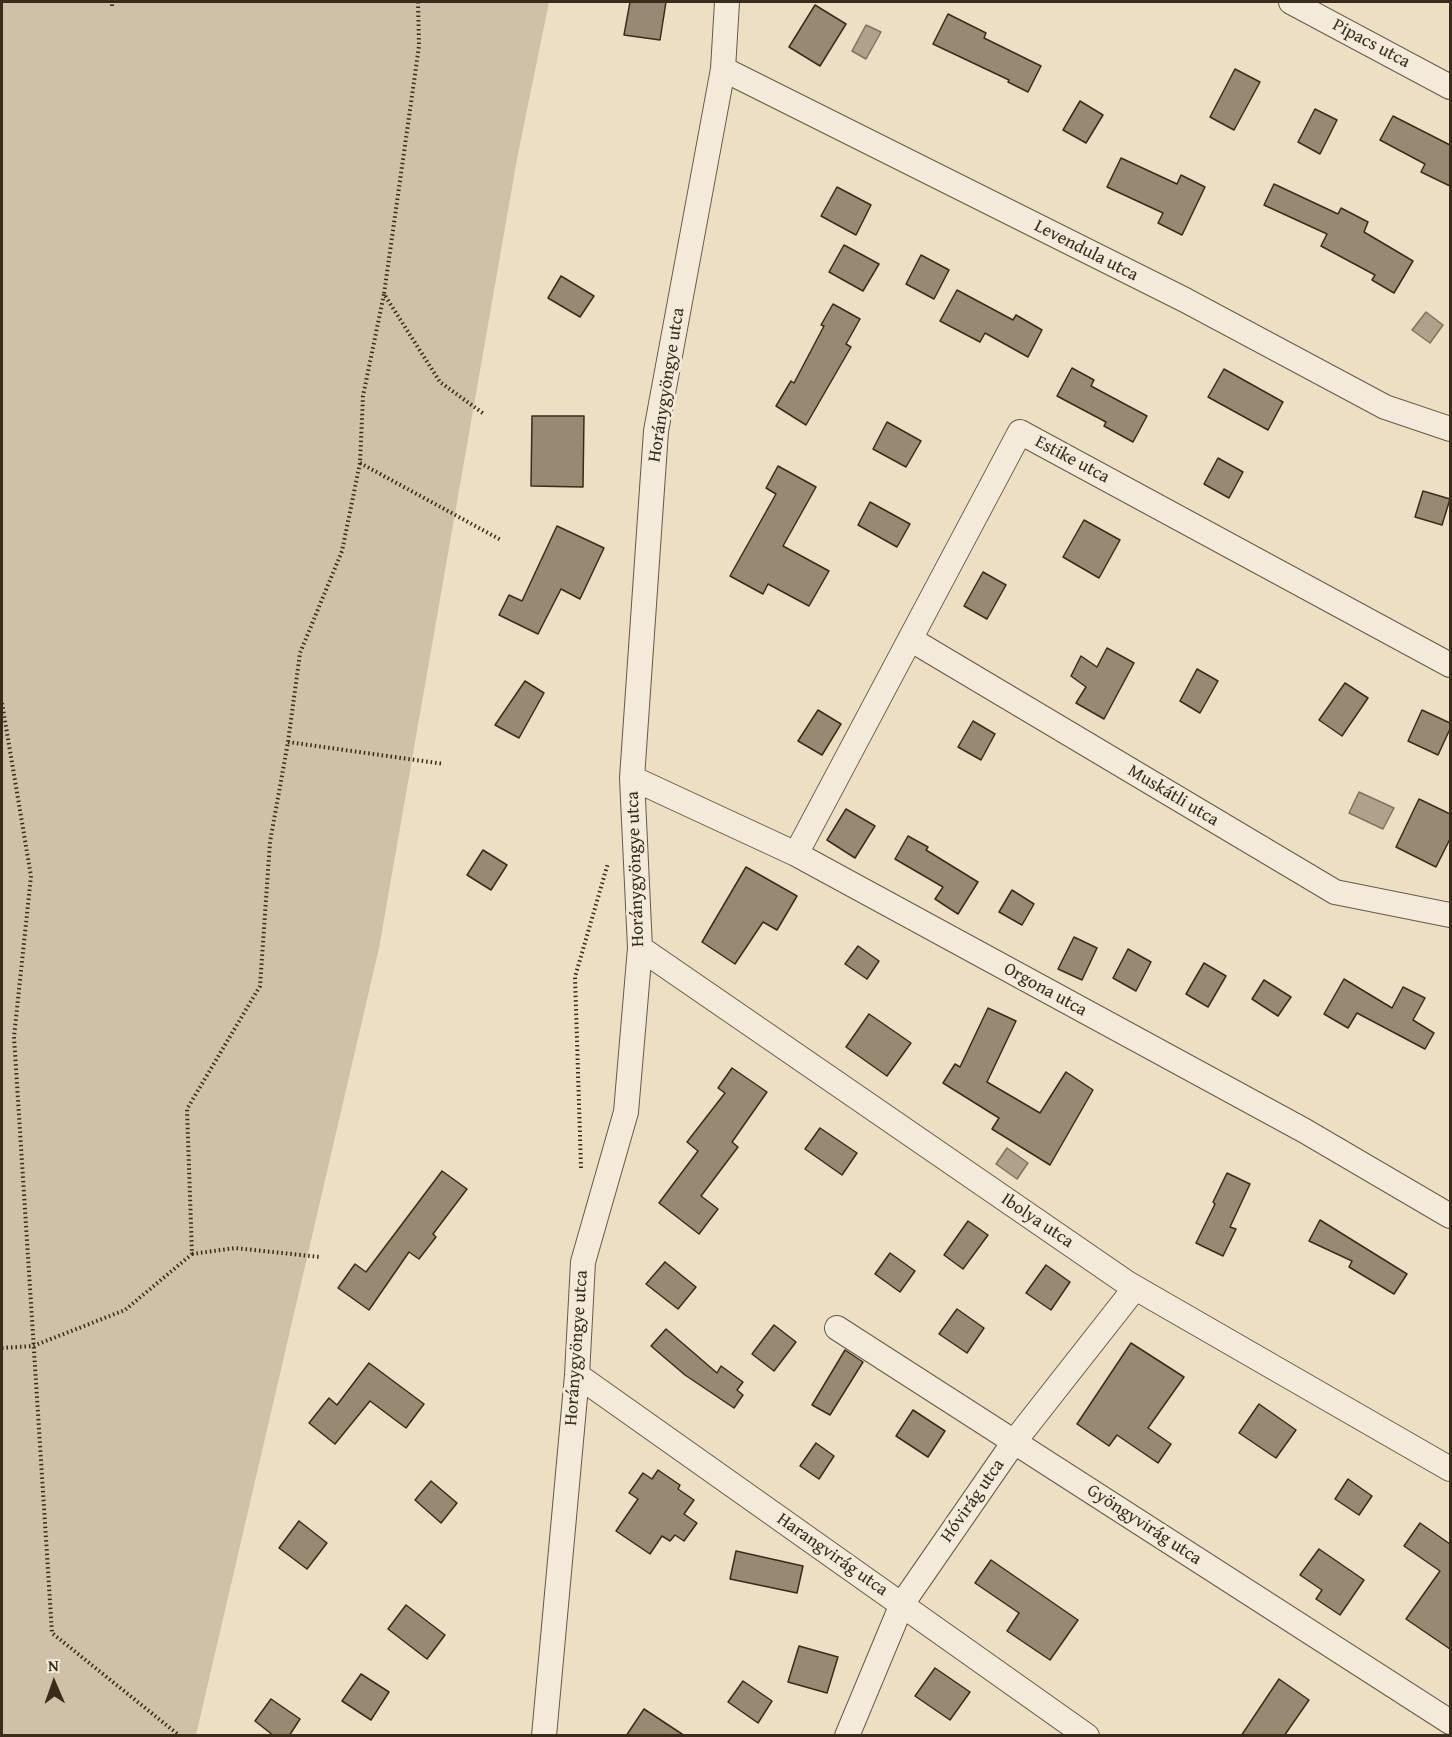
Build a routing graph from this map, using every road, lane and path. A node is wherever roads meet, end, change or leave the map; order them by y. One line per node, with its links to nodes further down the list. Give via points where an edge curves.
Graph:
1 (418, 2): 6 (path, via 419,46)
2 (727, 2): 4 (street, Horánygyöngye utca)
3 (1291, 2): 5 (street, Pipacs utca)
4 (723, 69): 8 (street, Levendula utca, via 1185,300 1385,407); 16 (street, Horánygyöngye utca, via 656,431)
5 (1450, 87)
6 (384, 294): 7 (path, via 440,382); 9 (path, via 363,396)
7 (484, 414)
8 (1450, 429)
9 (360, 463): 10 (path); 14 (path, via 342,551 300,653)
10 (501, 540)
11 (910, 639): 12 (street, Estike utca, via 1020,432); 17 (street, Estike utca); 19 (street, Muskátli utca, via 1335,892)
12 (1450, 665)
13 (2, 703): 27 (path, via 31,876 14,1037)
14 (288, 742): 15 (path); 23 (path, via 270,842 260,986 187,1109)
15 (444, 764)
16 (632, 778): 17 (street, Orgona utca); 20 (street, Horánygyöngye utca)
17 (796, 854): 22 (street, Orgona utca, via 1305,1131)
18 (610, 856): 21 (path, via 575,977)
19 (1450, 915)
20 (640, 948): 25 (street, Ibolya utca); 29 (street, Horánygyöngye utca, via 626,1112 584,1262)
21 (581, 1179)
22 (1450, 1215)
23 (192, 1254): 24 (path, via 235,1248); 27 (path, via 125,1310)
24 (320, 1257)
25 (1135, 1288): 30 (street, Hóvirág utca); 31 (street, Ibolya utca)
26 (837, 1328): 30 (street, Gyöngyvirág utca)
27 (33, 1346): 28 (path); 34 (path, via 52,1633)
28 (2, 1348)
29 (577, 1375): 32 (street, Harangvirág utca); 35 (street, Horánygyöngye utca)
30 (1014, 1442): 32 (street, Hóvirág utca); 33 (street, Gyöngyvirág utca)
31 (1450, 1469)
32 (902, 1604): 36 (street, Hóvirág utca); 37 (street, Harangvirág utca)
33 (1450, 1722)
34 (180, 1736)
35 (544, 1736)
36 (847, 1736)
37 (1087, 1736)

